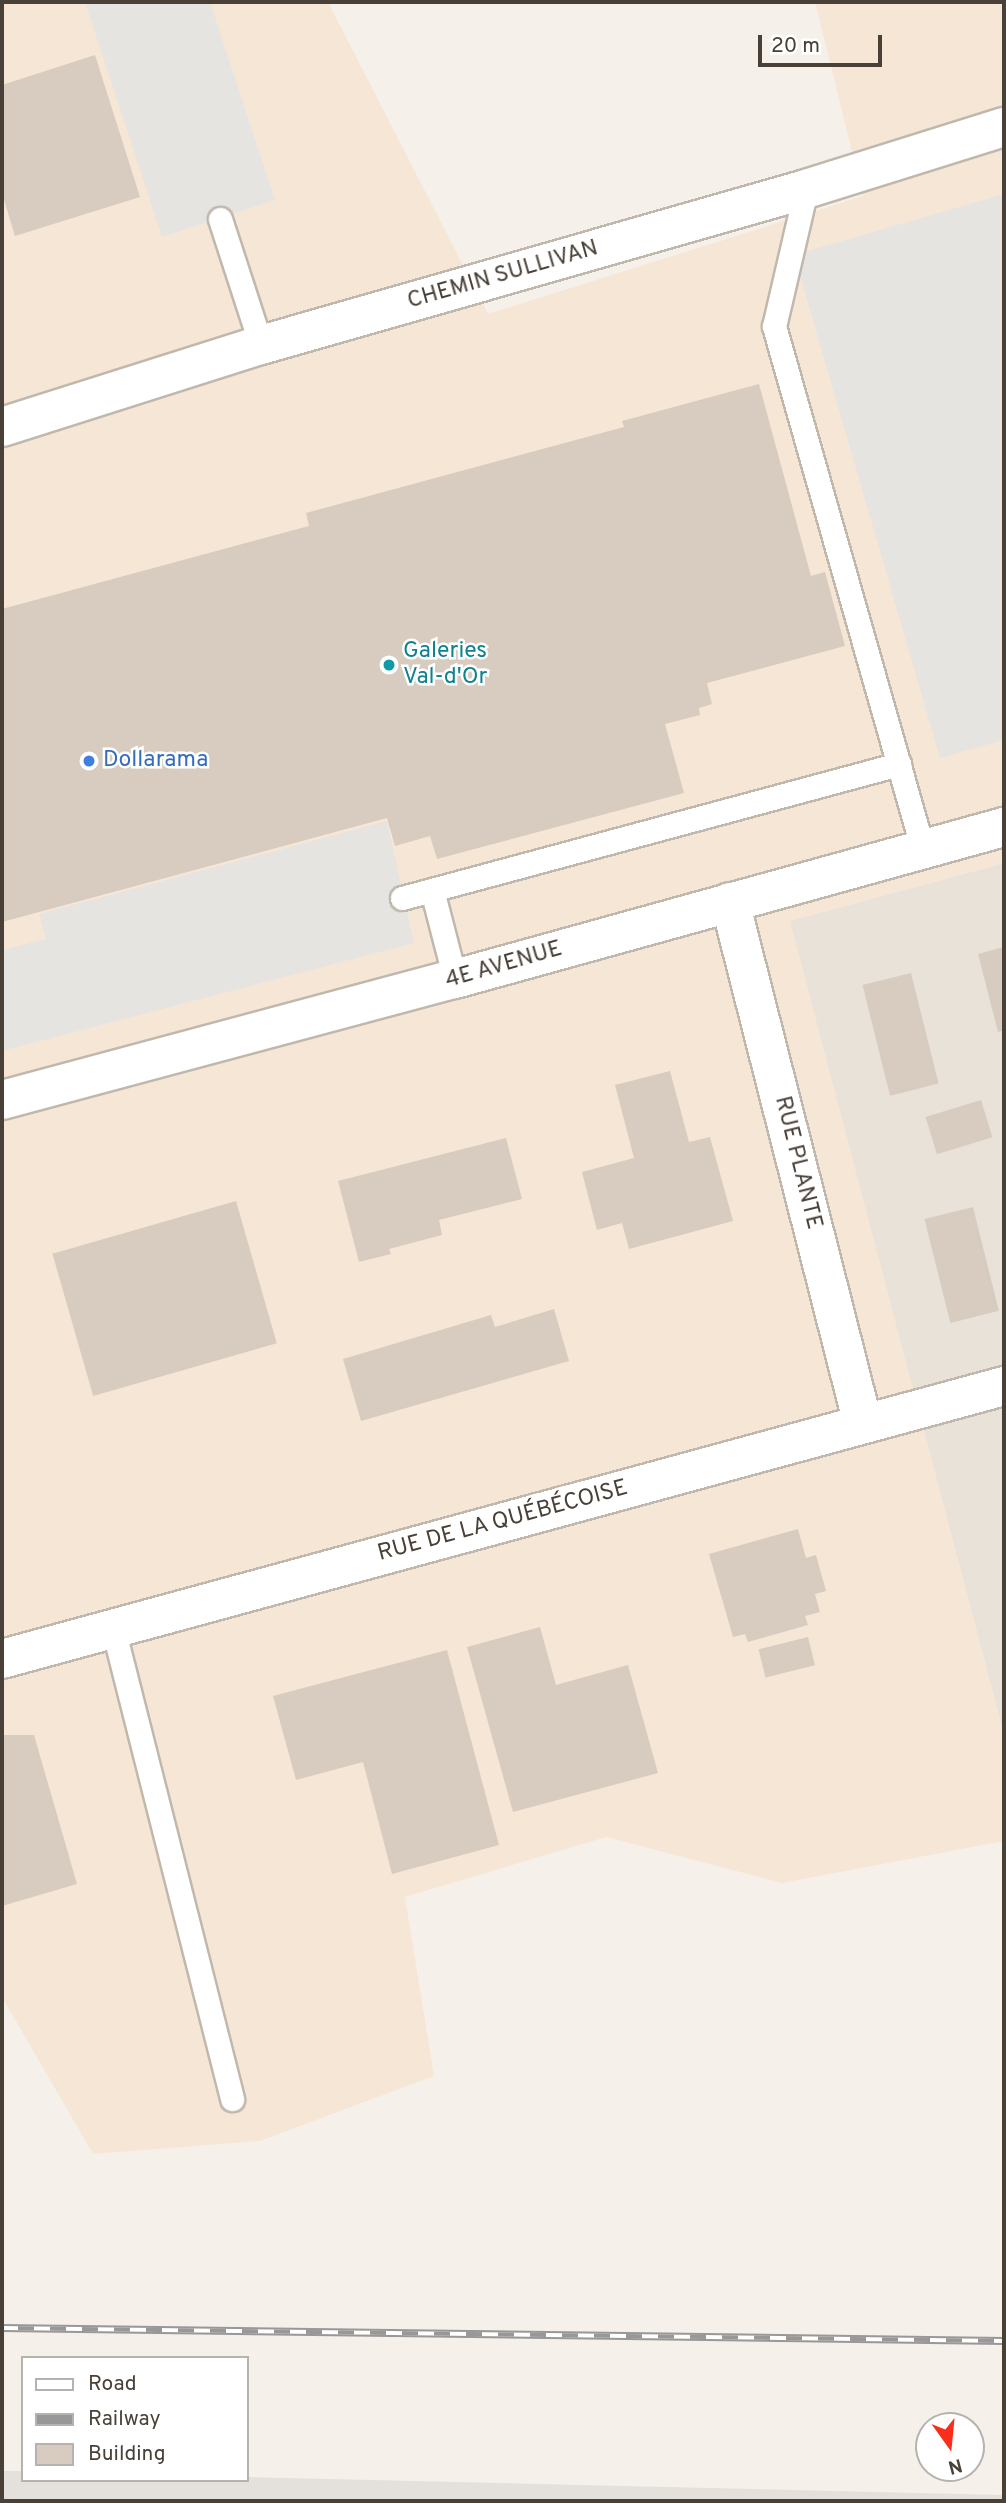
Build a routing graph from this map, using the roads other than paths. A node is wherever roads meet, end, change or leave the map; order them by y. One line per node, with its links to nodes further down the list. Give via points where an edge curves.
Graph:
1 (1004, 127): 2 (street, CHEMIN SULLIVAN)
2 (806, 189): 4 (street, CHEMIN SULLIVAN); 6 (lane, via 774,326)
3 (220, 219): 4 (lane)
4 (261, 345): 5 (street, CHEMIN SULLIVAN)
5 (2, 427)
6 (899, 764): 8 (lane); 9 (lane)
7 (1004, 827): 8 (street, 4E AVENUE)
8 (923, 850): 11 (street, 4E AVENUE)
9 (432, 890): 10 (lane); 12 (lane)
10 (402, 898)
11 (730, 902): 12 (street, 4E AVENUE); 15 (street, RUE PLANTE)
12 (455, 979): 13 (street, 4E AVENUE)
13 (2, 1100)
14 (1004, 1386): 15 (street, RUE DE LA QUÉBÉCOISE)
15 (863, 1424): 16 (street, RUE DE LA QUÉBÉCOISE)
16 (113, 1628): 17 (street, RUE DE LA QUÉBÉCOISE); 18 (lane)
17 (2, 1659)
18 (232, 2099)

